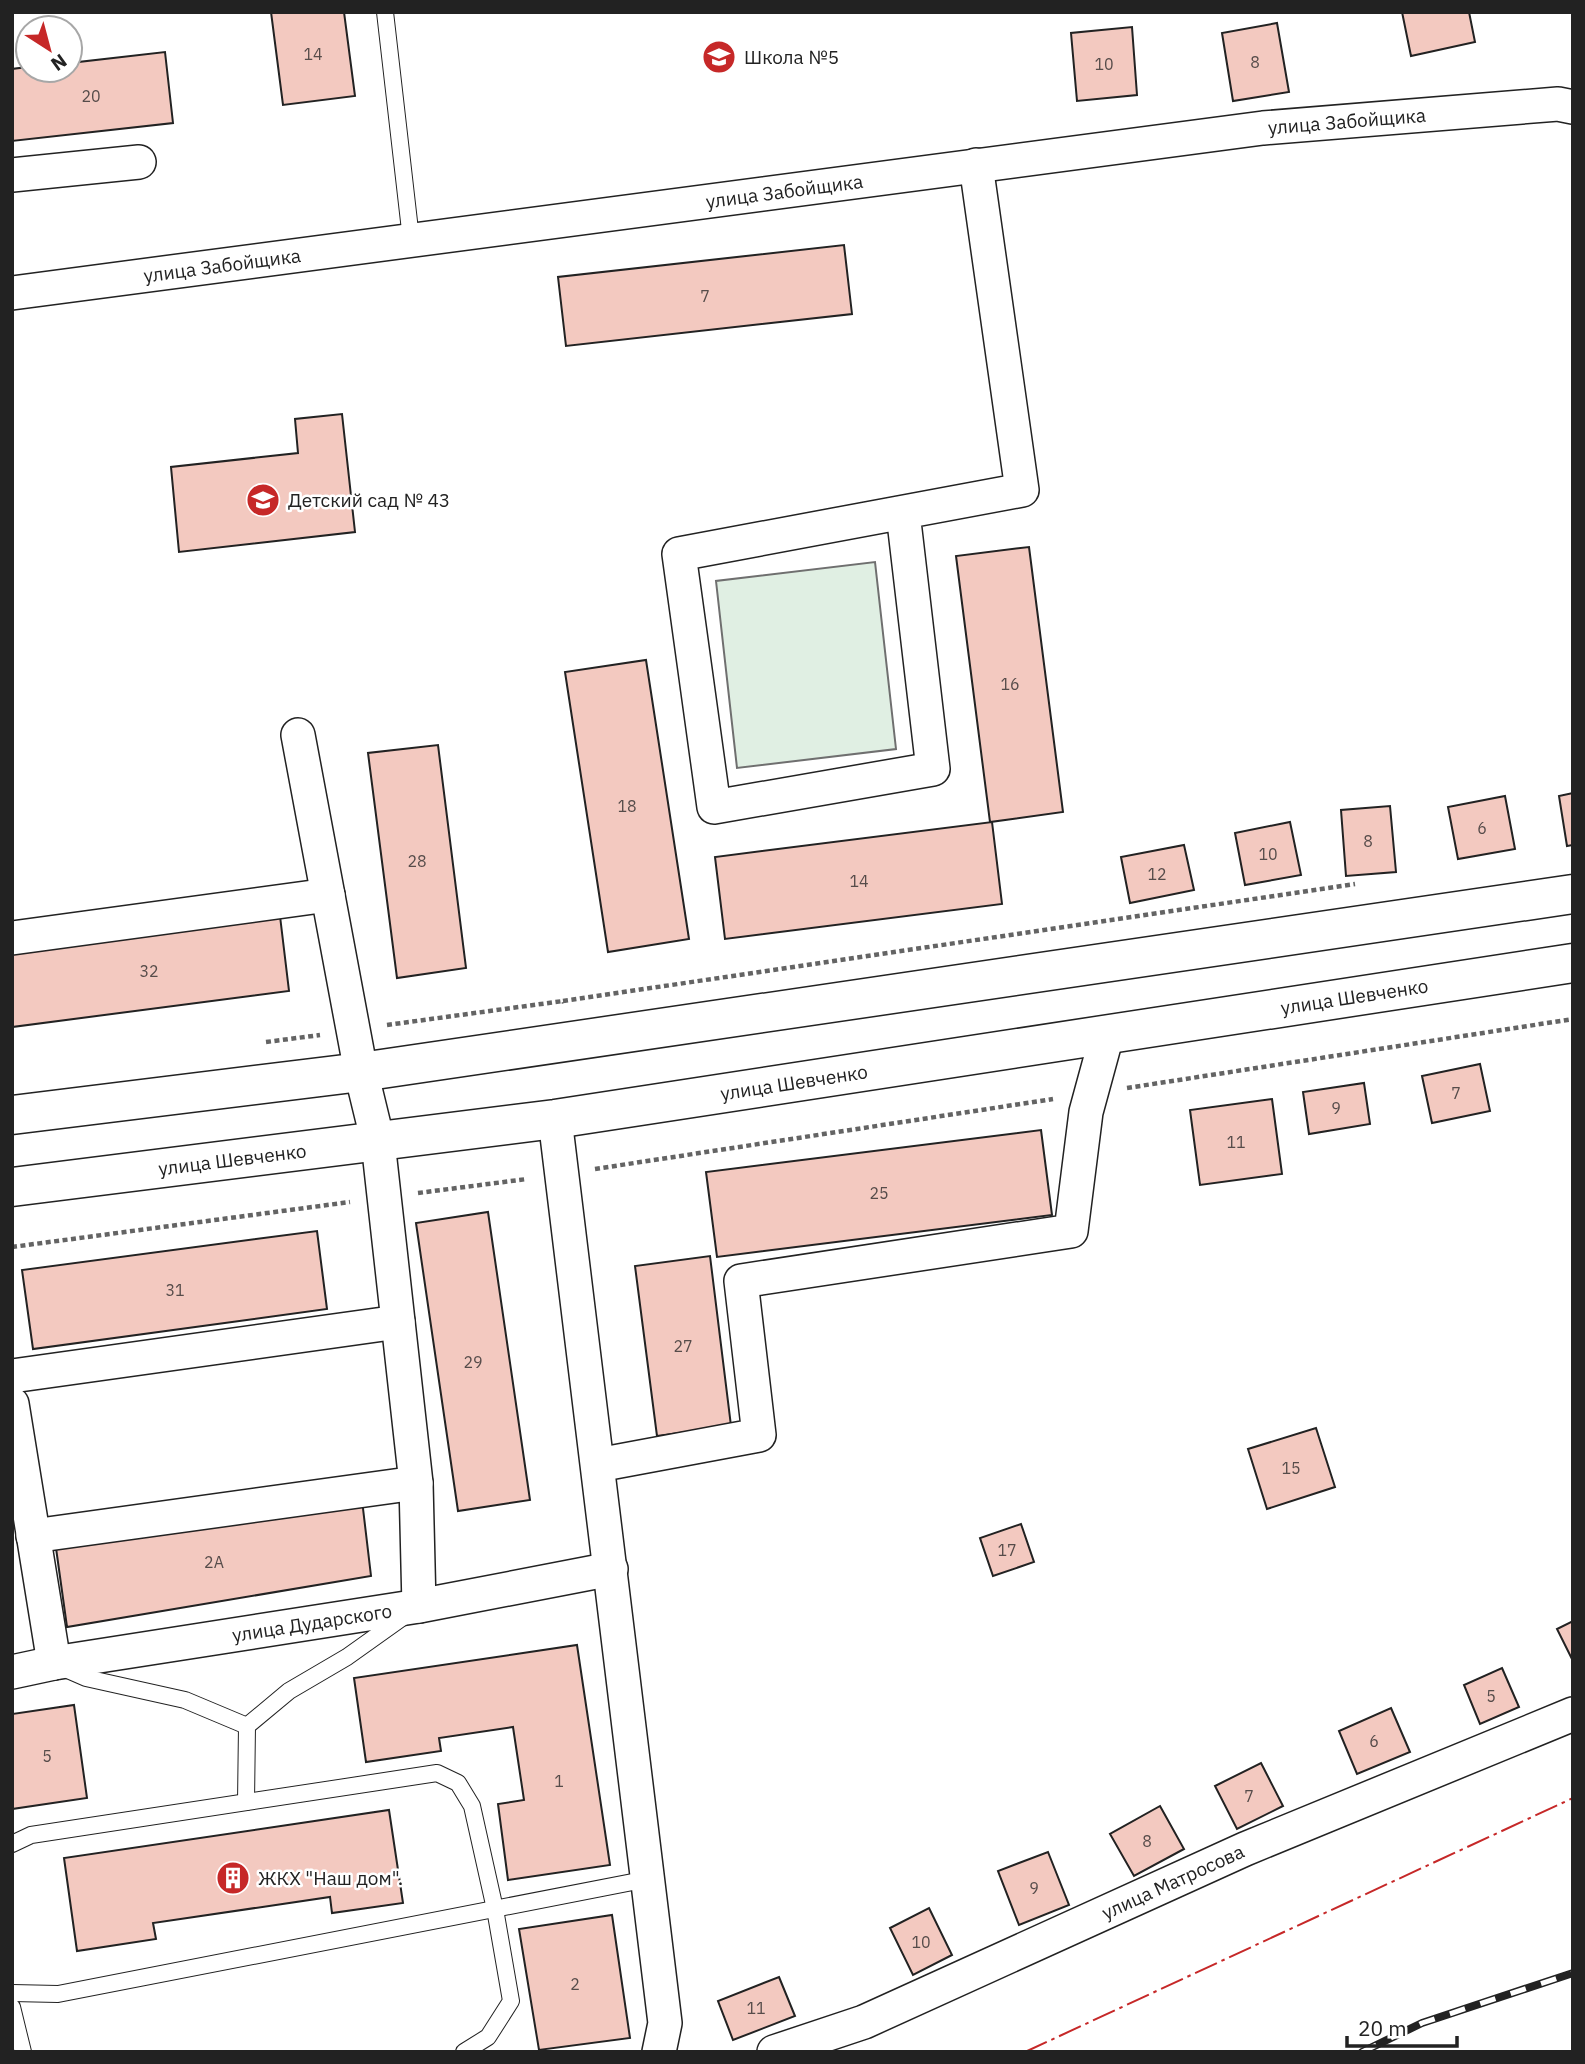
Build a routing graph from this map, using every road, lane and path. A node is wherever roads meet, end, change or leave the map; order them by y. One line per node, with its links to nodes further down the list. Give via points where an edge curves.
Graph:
1 (385, 12): 6 (lane)
2 (1565, 106): 4 (street, улица Забойщика, via 1263,128)
3 (139, 162): 5 (street)
4 (976, 165): 6 (street, улица Забойщика); 8 (street, via 1023,491)
5 (12, 175)
6 (411, 239): 7 (street, улица Забойщика)
7 (12, 293)
8 (903, 513): 8 (street, via 679,554 715,807 933,769)
9 (298, 735): 12 (street)
10 (1357, 884): 15 (path)
11 (1573, 894): 18 (main road)
12 (328, 895): 13 (street); 18 (street)
13 (12, 938)
14 (1573, 963): 17 (main road, улица Шевченко)
15 (563, 1001)
16 (1573, 1019): 19 (path)
17 (1107, 1035): 19 (street); 21 (main road, улица Шевченко)
18 (361, 1072): 20 (main road); 22 (street)
19 (1091, 1094): 27 (street, via 1071,1231 741,1281 759,1435)
20 (12, 1115)
21 (555, 1119): 22 (main road, улица Шевченко); 27 (street)
22 (378, 1142): 23 (main road, улица Шевченко); 24 (street)
23 (12, 1187)
24 (398, 1322): 25 (street); 28 (street)
25 (12, 1376)
26 (12, 1404): 29 (street)
27 (598, 1465): 30 (street)
28 (416, 1483): 29 (street); 31 (street)
29 (33, 1536): 32 (street)
30 (611, 1569): 31 (street, улица Дударского); 38 (street)
31 (419, 1606): 32 (street, улица Дударского); 35 (lane, via 348,1657 289,1691)
32 (54, 1663): 33 (street, улица Дударского); 35 (lane, via 86,1678 185,1700)
33 (12, 1672)
34 (1573, 1714): 45 (street, улица Матросова, via 1245,1849 864,2022)
35 (247, 1726): 36 (lane)
36 (246, 1802): 37 (lane, via 31,1835); 39 (lane, via 437,1773 458,1783 471,1806)
37 (12, 1844)
38 (648, 1879): 39 (lane); 44 (street, via 665,2023)
39 (495, 1909): 40 (lane, via 58,1994); 43 (lane, via 510,2001 488,2037)
40 (12, 1993)
41 (12, 2007): 42 (lane)
42 (23, 2052)
43 (464, 2052)
44 (659, 2052)
45 (774, 2052)

